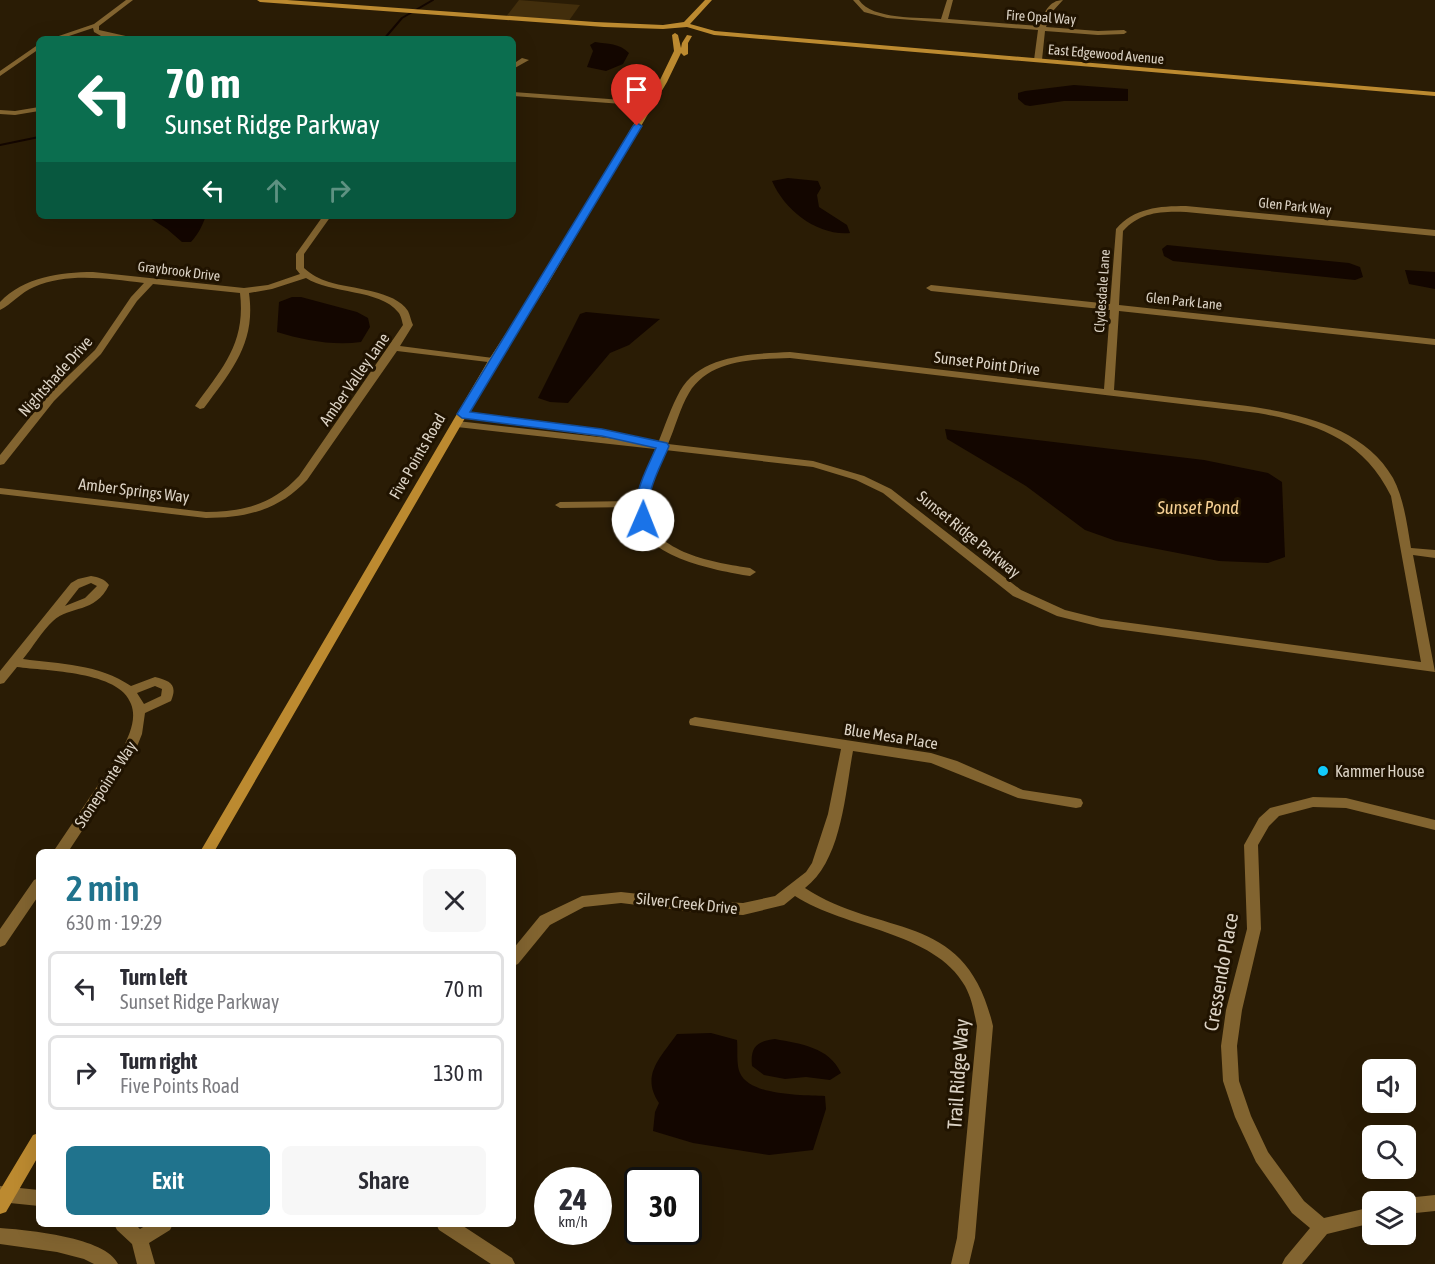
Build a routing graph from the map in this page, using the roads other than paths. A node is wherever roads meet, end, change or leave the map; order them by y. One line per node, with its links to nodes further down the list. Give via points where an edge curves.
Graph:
1 (130, 0): 9 (street)
2 (260, 0): 12 (street)
3 (709, 0): 10 (street)
4 (714, 0): 13 (street, via 700,14)
5 (856, 0): 8 (street, Fire Opal Way, via 866,11 879,15)
6 (950, 0): 8 (street)
7 (1060, 0): 11 (street, via 1050,6)
8 (944, 21): 11 (street, Fire Opal Way)
9 (96, 25): 15 (street); 16 (street, via 101,34)
10 (682, 25): 12 (street); 13 (street)
11 (1043, 29): 14 (street, Fire Opal Way); 19 (street)
12 (673, 31): 13 (street); 22 (street, via 678,51)
13 (693, 31): 19 (street, East Edgewood Avenue); 22 (street, via 680,61)
14 (1124, 32)
15 (61, 36)
16 (115, 36)
17 (36, 48): 21 (street)
18 (525, 60): 20 (street)
19 (1038, 60): 24 (street, East Edgewood Avenue)
20 (516, 65)
21 (0, 74)
22 (663, 82): 25 (street, Five Points Road)
23 (516, 94): 25 (street)
24 (1435, 94)
25 (650, 104): 39 (street, Five Points Road)
26 (36, 110): 27 (street)
27 (0, 112)
28 (1152, 210): 30 (street, Glen Park Way, via 1186,208); 36 (street, Clydesdale Lane, via 1125,222 1119,231)
29 (325, 219): 31 (street, via 299,256 299,267)
30 (1435, 233)
31 (306, 275): 34 (street, Graybrook Drive); 38 (street, Amber Valley Lane, via 321,283 396,303 408,320)
32 (151, 281): 34 (street, Graybrook Drive); 35 (street, Graybrook Drive, via 88,274 49,279 19,291); 44 (street, Nightshade Drive, via 98,352 46,404)
33 (931, 288): 36 (street, Glen Park Lane)
34 (244, 291): 41 (street, via 248,315 242,343)
35 (0, 307)
36 (1114, 308): 37 (street, Glen Park Lane); 40 (street, Clydesdale Lane)
37 (1435, 342)
38 (397, 344): 39 (street); 48 (street, Amber Valley Lane, via 301,481 283,497)
39 (496, 357): 42 (street, Five Points Road)
40 (1109, 393): 43 (street, Sunset Point Drive, via 790,355 755,356 722,364 691,383); 49 (street, Sunset Point Drive, via 1280,414 1355,438 1392,483)
41 (200, 406)
42 (460, 419): 43 (street, Sunset Ridge Parkway, via 599,441); 63 (street, Five Points Road)
43 (663, 446): 46 (street, Sunset Point Drive); 54 (street, Sunset Ridge Parkway, via 813,464 868,480 897,497 1017,593 1061,613 1101,623)
44 (0, 462)
45 (0, 491): 48 (street, Amber Springs Way, via 206,515 232,515)
46 (641, 504): 47 (street); 51 (street, via 650,532 674,552 711,566)
47 (560, 505)
48 (264, 506)
49 (1407, 550): 50 (street); 54 (street, Sunset Point Drive)
50 (1435, 554)
51 (750, 572)
52 (51, 616): 53 (street)
53 (15, 662): 55 (street); 56 (street, via 93,674)
54 (1432, 668)
55 (0, 680)
56 (130, 691): 57 (street); 57 (street, via 155,681 168,687 167,698)
57 (139, 711): 62 (street, Stonepointe Way, via 138,731 129,752)
58 (695, 722): 59 (street, Blue Mesa Place)
59 (848, 745): 60 (street, Blue Mesa Place, via 951,763 1027,796); 65 (street, Silver Creek Drive, via 824,854 812,876)
60 (1076, 803)
61 (1435, 825): 77 (street, Cressendo Place, via 1346,803 1313,802 1275,812 1264,822 1251,845 1254,929 1228,1046 1231,1081 1262,1156 1298,1207)
62 (62, 849)
63 (209, 849)
64 (36, 888): 66 (street)
65 (797, 890): 67 (street, Silver Creek Drive, via 770,904 742,910 640,897 609,896 584,901 538,926); 83 (street, Trail Ridge Way, via 821,905 927,942 962,968 975,986 985,1026 966,1238)
66 (0, 941)
67 (516, 955)
68 (36, 1145): 69 (street)
69 (2, 1198): 70 (street)
70 (36, 1198)
71 (1435, 1203): 72 (street)
72 (1416, 1205)
73 (1362, 1217): 77 (street)
74 (126, 1227): 79 (street)
75 (159, 1227): 79 (street)
76 (450, 1227): 82 (street)
77 (1322, 1227): 84 (street)
78 (0, 1236): 80 (street, via 64,1245)
79 (139, 1239): 81 (street)
80 (109, 1264)
81 (146, 1264)
82 (506, 1264)
83 (960, 1264)
84 (1291, 1264)

